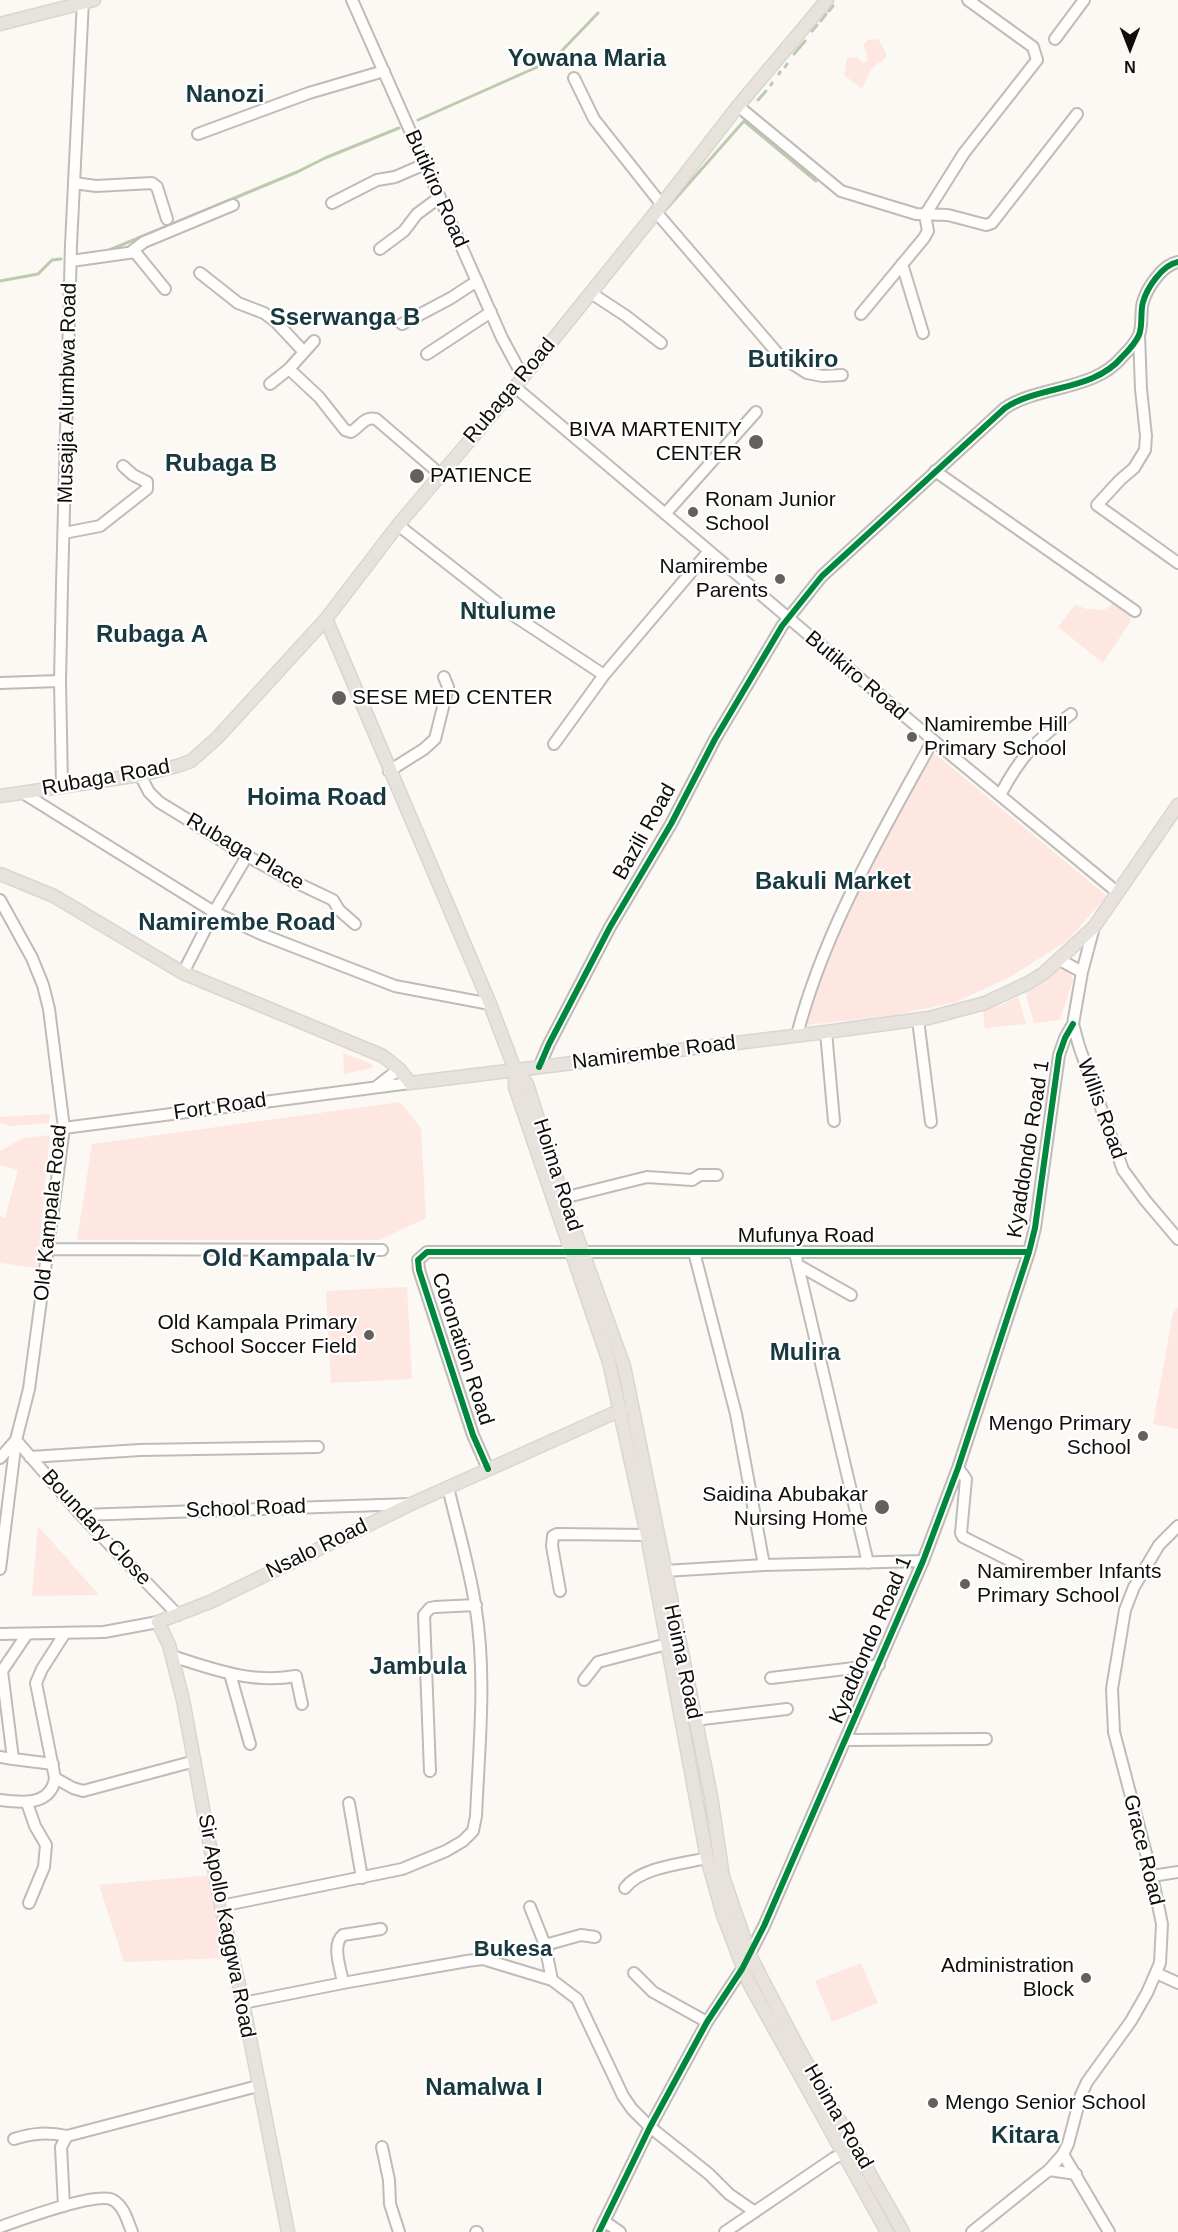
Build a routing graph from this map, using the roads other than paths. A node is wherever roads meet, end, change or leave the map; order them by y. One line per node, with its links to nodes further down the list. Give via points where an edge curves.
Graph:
1 (352, 0): 8 (street, Butikiro Road)
2 (827, 0): 10 (main road, Rubaga Road)
3 (968, 0): 19 (street, via 1033,47 1037,60 964,153)
4 (1084, 0): 7 (street)
5 (86, 1): 6 (main road); 14 (street, Musajja Alumbwa Road)
6 (0, 24)
7 (1055, 39)
8 (384, 71): 12 (street, via 309,93); 13 (street, Butikiro Road)
9 (574, 78): 18 (street, via 594,119)
10 (738, 106): 18 (main road, Rubaga Road); 19 (street, via 842,191)
11 (1077, 114): 19 (street, via 992,223)
12 (198, 134)
13 (425, 164): 15 (street, Butikiro Road); 16 (street, via 377,180)
14 (74, 183): 20 (street, via 152,183 158,187); 23 (street, Musajja Alumbwa Road)
15 (440, 197): 21 (street); 27 (street, Butikiro Road)
16 (332, 203)
17 (233, 205): 22 (street, via 144,242)
18 (659, 209): 29 (main road, Rubaga Road); 40 (street, via 779,355 807,373)
19 (925, 215): 25 (street, via 928,231)
20 (167, 219)
21 (380, 249)
22 (132, 251): 23 (street); 28 (street)
23 (71, 261): 49 (street, Musajja Alumbwa Road)
24 (1178, 262): 34 (street, via 1168,265 1147,293)
25 (902, 264): 31 (street); 33 (street)
26 (200, 273): 37 (street, via 238,303 276,322)
27 (477, 281): 30 (street, Butikiro Road); 32 (street)
28 (165, 289)
29 (591, 293): 36 (street); 41 (main road, Rubaga Road)
30 (491, 312): 38 (street); 41 (street, Butikiro Road)
31 (861, 314)
32 (402, 324)
33 (923, 333)
34 (1139, 334): 45 (street, Bazili Road, via 1121,358 1103,373 1026,397 1005,408); 51 (street, via 1145,450 1134,468 1096,505)
35 (315, 341): 37 (street)
36 (661, 343)
37 (304, 352): 39 (street)
38 (427, 354)
39 (289, 369): 42 (street); 46 (street, via 319,397 345,430 351,432 364,420 376,419)
40 (842, 375)
41 (519, 382): 46 (main road, Rubaga Road); 47 (street, Butikiro Road)
42 (270, 384)
43 (756, 412): 47 (street)
44 (123, 466): 49 (street, via 147,482 147,489 100,526)
45 (935, 471): 52 (street); 53 (street, Bazili Road, via 822,576)
46 (440, 474): 48 (main road, Rubaga Road)
47 (664, 514): 50 (street, Butikiro Road)
48 (398, 525): 54 (main road, Rubaga Road); 55 (street, via 513,615)
49 (64, 533): 57 (street, Musajja Alumbwa Road)
50 (709, 551): 53 (street, Butikiro Road); 55 (street)
51 (1178, 563)
52 (1135, 611)
53 (788, 618): 60 (street, Butikiro Road); 84 (street, Bazili Road, via 610,927)
54 (326, 619): 62 (main road, Hoima Road); 63 (main road, Rubaga Road, via 195,757)
55 (604, 675): 61 (street)
56 (444, 677): 62 (street, via 448,687 435,739)
57 (60, 681): 58 (street); 64 (street, Musajja Alumbwa Road)
58 (0, 683)
59 (1071, 714): 66 (street, via 1034,744)
60 (933, 740): 66 (street, Butikiro Road); 83 (street, via 835,928)
61 (554, 744)
62 (389, 771): 79 (main road, Hoima Road)
63 (140, 775): 64 (main road, Rubaga Road); 69 (street, Rubaga Place, via 159,802)
64 (62, 786): 65 (main road, Rubaga Road)
65 (23, 793): 67 (main road, Rubaga Road); 73 (street)
66 (1000, 795): 71 (street, Butikiro Road)
67 (0, 796)
68 (1178, 805): 71 (main road, Namirembe Road)
69 (247, 856): 73 (street); 74 (street, Rubaga Place, via 333,900)
70 (0, 874): 78 (main road, via 54,896)
71 (1117, 892): 75 (main road, Namirembe Road)
72 (0, 900): 91 (street, Old Kampala Road, via 43,985)
73 (214, 912): 78 (street); 79 (street, via 395,986)
74 (355, 924)
75 (1094, 927): 76 (main road, Namirembe Road); 77 (street, Willis Road)
76 (1060, 960): 77 (street); 80 (main road, Namirembe Road, via 1028,983 985,1003)
77 (1082, 972): 81 (street, Willis Road)
78 (183, 973): 85 (main road, via 382,1056)
79 (489, 1004): 86 (main road, Hoima Road)
80 (918, 1020): 82 (main road, Namirembe Road); 90 (street)
81 (1073, 1024): 94 (street, Willis Road, via 1123,1170); 99 (street, Kyaddondo Road 1, via 1059,1055)
82 (826, 1032): 83 (main road, Namirembe Road); 89 (street)
83 (797, 1035): 84 (main road, Namirembe Road)
84 (539, 1067): 86 (main road, Namirembe Road)
85 (399, 1069): 87 (main road); 88 (street)
86 (515, 1070): 87 (main road, Namirembe Road); 93 (main road, Hoima Road, via 527,1084); 97 (main road, Hoima Road, via 515,1088 554,1201)
87 (410, 1083): 88 (street, Fort Road)
88 (376, 1087): 91 (street, Fort Road)
89 (834, 1120)
90 (931, 1122)
91 (64, 1128): 95 (street, Old Kampala Road)
92 (717, 1175): 93 (street, via 700,1175 692,1180 648,1177)
93 (563, 1198): 97 (main road, Hoima Road)
94 (1178, 1239)
95 (49, 1249): 96 (street); 104 (street, Old Kampala Road, via 29,1389)
96 (382, 1250)
97 (578, 1252): 98 (street, Mufunya Road); 103 (main road, Hoima Road); 109 (street, Coronation Road, via 432,1251 418,1260 463,1405); 120 (main road, Hoima Road, via 624,1366)
98 (694, 1252): 100 (street, Mufunya Road); 118 (street, via 736,1414)
99 (1029, 1252): 100 (street, Mufunya Road); 108 (street, Kyaddondo Road 1)
100 (795, 1253): 101 (street)
101 (798, 1265): 102 (street); 116 (street)
102 (851, 1295)
103 (621, 1410): 109 (main road, Nsalo Road); 114 (main road, Hoima Road)
104 (16, 1440): 106 (street, Boundary Close); 107 (street, Old Kampala Road); 119 (street)
105 (318, 1447): 106 (street, via 140,1450)
106 (30, 1457): 112 (street, Boundary Close)
107 (0, 1458)
108 (958, 1468): 115 (street, Kyaddondo Road 1); 117 (street, via 966,1479 963,1537)
109 (488, 1469): 110 (main road, Nsalo Road)
110 (448, 1487): 111 (main road, Nsalo Road); 122 (street)
111 (411, 1504): 112 (street, School Road); 123 (main road, Nsalo Road)
112 (81, 1515): 123 (street, Boundary Close)
113 (1178, 1526): 152 (street, Grace Road, via 1159,1545 1134,1587 1125,1610 1112,1689 1114,1732)
114 (646, 1535): 121 (street, via 553,1536); 128 (main road, Hoima Road)
115 (923, 1561): 116 (street); 130 (street, Kyaddondo Road 1)
116 (868, 1563): 118 (street)
117 (1019, 1565)
118 (764, 1566): 120 (street)
119 (0, 1569)
120 (664, 1571): 137 (main road, Hoima Road)
121 (560, 1591)
122 (476, 1605): 145 (street, via 435,1607 424,1615); 153 (street, via 481,1710 473,1831 434,1857)
123 (178, 1615): 124 (main road, Nsalo Road)
124 (158, 1622): 125 (street, Nsalo Road, via 104,1632); 129 (main road, Sir Apollo Kaggwa Road)
125 (65, 1633): 127 (street, Nsalo Road); 144 (street, via 36,1683)
126 (0, 1634): 127 (street, Nsalo Road)
127 (27, 1634): 131 (street)
128 (667, 1644): 134 (street, via 598,1662); 150 (main road, Hoima Road)
129 (172, 1656): 132 (street); 143 (main road, Sir Apollo Kaggwa Road)
130 (879, 1665): 133 (street); 139 (street, Kyaddondo Road 1)
131 (1, 1671): 142 (street)
132 (230, 1674): 135 (street, via 254,1678 296,1676); 140 (street)
133 (771, 1678)
134 (584, 1680)
135 (302, 1704)
136 (787, 1709): 137 (street)
137 (694, 1720): 161 (main road, Hoima Road, via 723,1877)
138 (986, 1739): 139 (street)
139 (845, 1740): 161 (street, Kyaddondo Road 1)
140 (250, 1744)
141 (0, 1757): 142 (street)
142 (13, 1759): 144 (street)
143 (195, 1761): 146 (street, via 83,1791); 156 (main road, Sir Apollo Kaggwa Road)
144 (52, 1764): 146 (street)
145 (430, 1771)
146 (56, 1778): 148 (street, via 48,1795)
147 (0, 1800): 148 (street)
148 (27, 1803): 155 (street, via 46,1845 44,1867)
149 (349, 1803): 153 (street)
150 (707, 1858): 154 (street, via 643,1873 632,1878); 162 (main road, Hoima Road)
151 (1178, 1872): 152 (street)
152 (1152, 1876): 164 (street, Grace Road, via 1162,1924)
153 (362, 1878): 156 (street)
154 (625, 1888)
155 (29, 1903)
156 (221, 1906): 168 (main road, Sir Apollo Kaggwa Road)
157 (530, 1907): 160 (street)
158 (381, 1929): 166 (street, via 339,1938)
159 (595, 1937): 160 (street, via 581,1935)
160 (545, 1945): 165 (street)
161 (750, 1955): 162 (street, Kyaddondo Road 1); 190 (main road, Hoima Road)
162 (742, 1969): 169 (street, Kyaddondo Road 1); 175 (main road, Hoima Road)
163 (634, 1973): 169 (street, via 653,1992)
164 (1156, 1973): 167 (street); 176 (street, Grace Road, via 1131,2020 1087,2082)
165 (552, 1980): 166 (street, via 483,1959); 171 (street, via 577,1999 623,2096)
166 (343, 1983): 168 (street)
167 (1178, 1983)
168 (243, 2003): 170 (main road, Sir Apollo Kaggwa Road)
169 (707, 2022): 171 (street, Kyaddondo Road 1)
170 (258, 2086): 172 (street); 184 (main road, Sir Apollo Kaggwa Road)
171 (650, 2127): 180 (street); 181 (street, Kyaddondo Road 1)
172 (67, 2136): 173 (street, via 34,2133); 179 (street, via 62,2147)
173 (14, 2139)
174 (382, 2147): 185 (street, via 390,2204)
175 (843, 2154): 180 (street); 189 (main road, Hoima Road)
176 (1063, 2154): 177 (street, Grace Road); 178 (street)
177 (1049, 2170): 178 (street); 191 (street, Grace Road)
178 (1076, 2174): 192 (street)
179 (64, 2206): 182 (street); 183 (street, via 111,2199 125,2214)
180 (755, 2212): 188 (street)
181 (604, 2221): 186 (street, Kyaddondo Road 1); 187 (street)
182 (0, 2227)
183 (132, 2232)
184 (288, 2232)
185 (399, 2232)
186 (598, 2232)
187 (620, 2232)
188 (725, 2232)
189 (887, 2232)
190 (903, 2232)
191 (972, 2232)
192 (1109, 2232)

